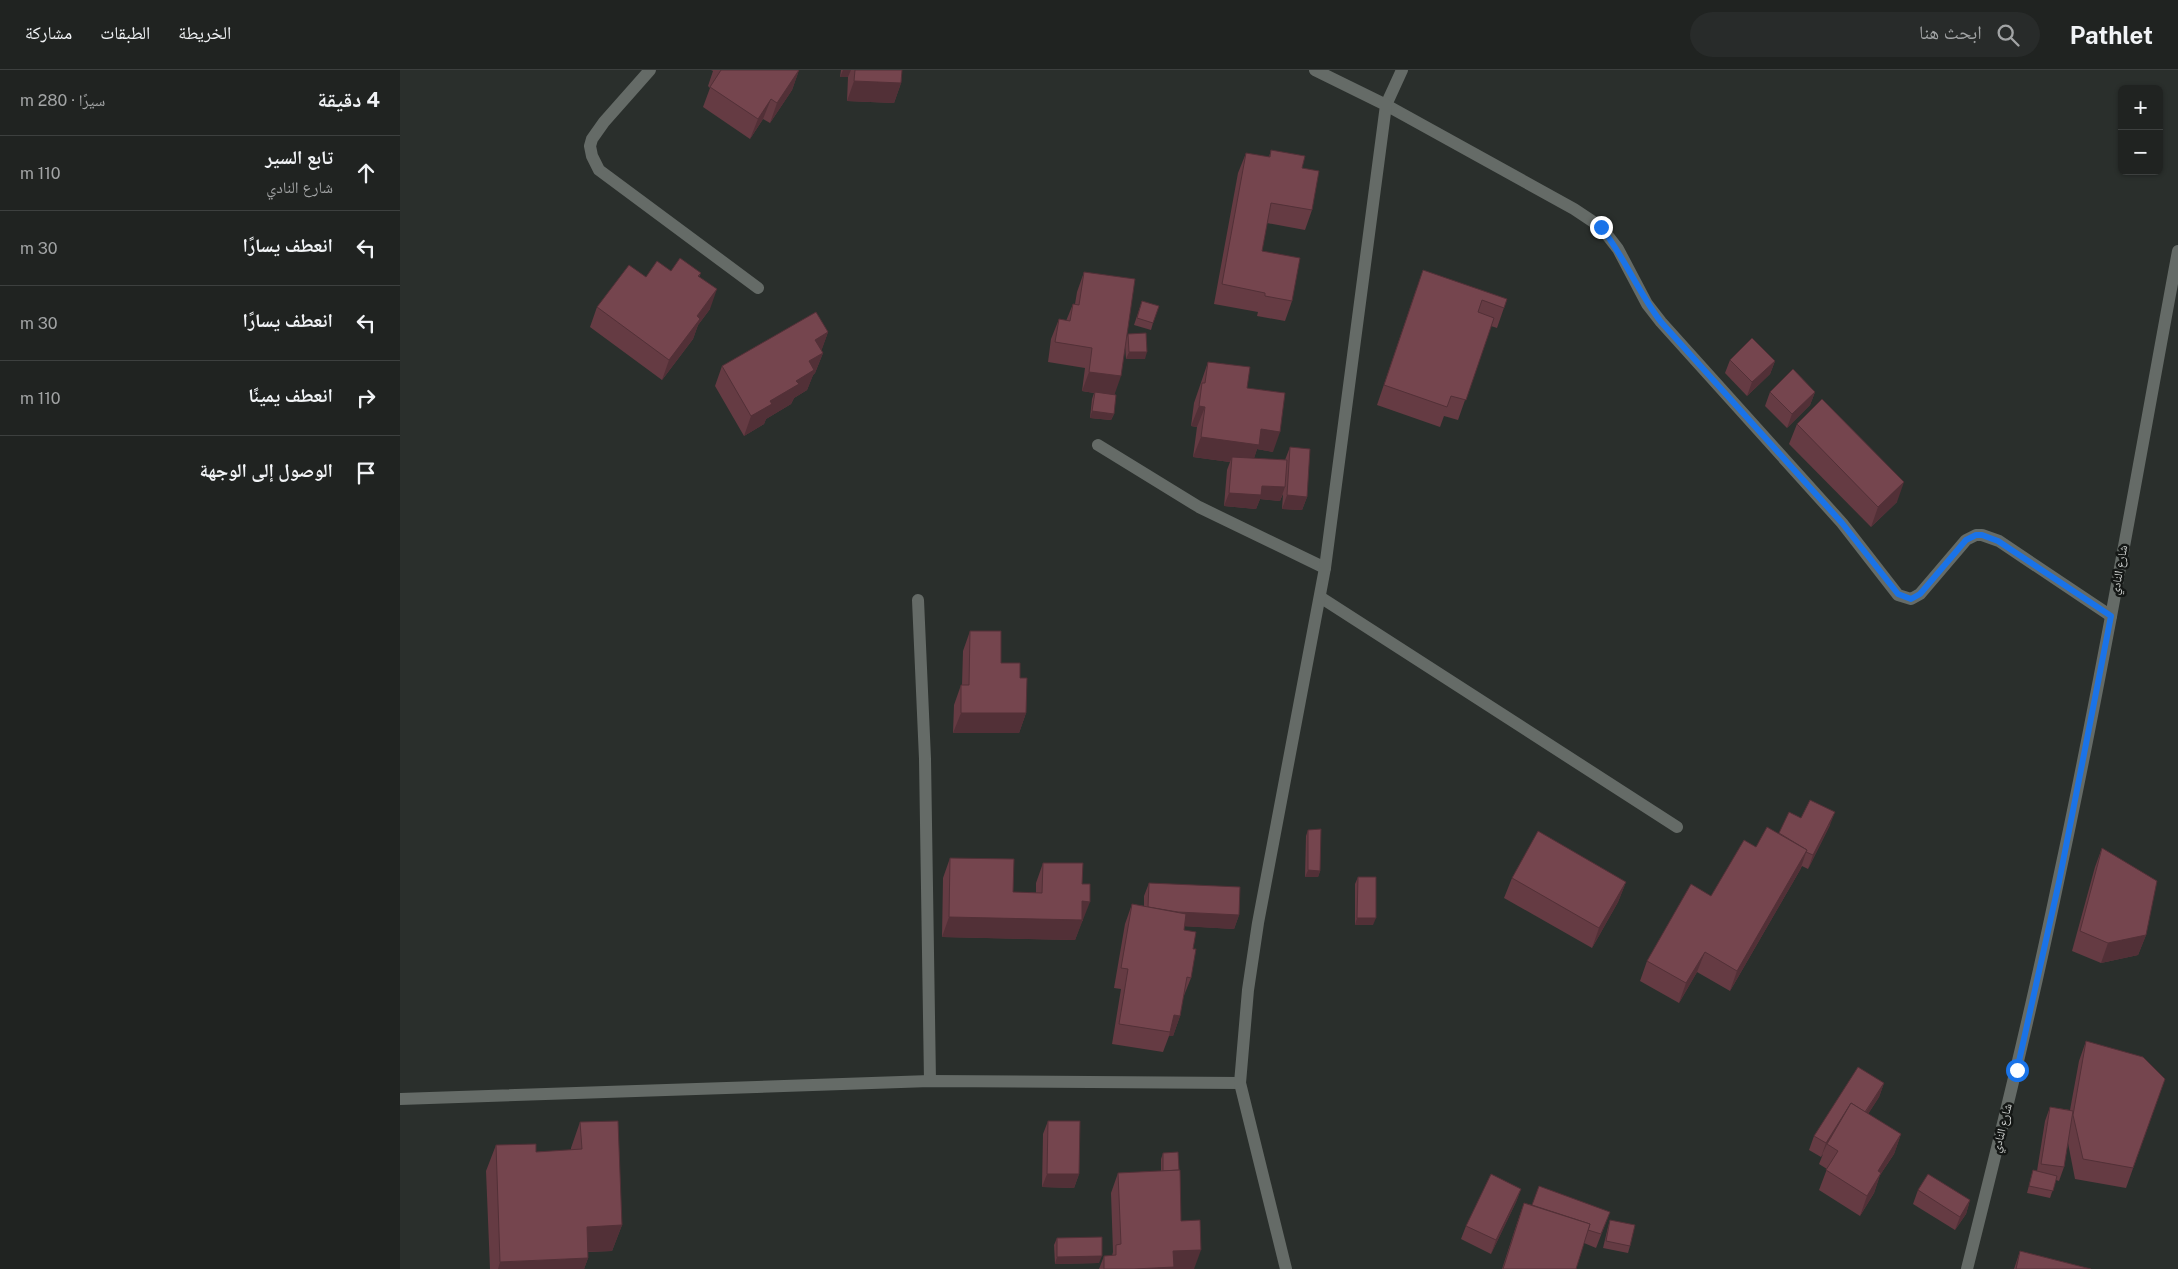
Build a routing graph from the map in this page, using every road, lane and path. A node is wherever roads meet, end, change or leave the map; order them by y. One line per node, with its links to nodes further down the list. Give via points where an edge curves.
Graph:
1 (650, 70): 6 (street, via 592,139 592,156 599,170)
2 (1315, 70): 4 (street)
3 (1402, 70): 4 (street)
4 (1386, 105): 8 (street); 11 (street, via 1574,208 1601,227 1618,249 1647,304 1661,322 1842,523 1898,594 1911,599 1920,594 1966,540 1982,535 2015,552)
5 (2178, 251): 11 (street, شارع النادي)
6 (758, 288)
7 (1098, 445): 8 (street, via 1199,507)
8 (1325, 568): 9 (street)
9 (1320, 597): 12 (street); 14 (street, via 1258,923)
10 (918, 600): 13 (street, via 925,759)
11 (2111, 616): 17 (street, شارع النادي, via 2059,882 2017,1070)
12 (1677, 827)
13 (930, 1081): 14 (street); 15 (street)
14 (1240, 1083): 16 (street)
15 (400, 1099)
16 (1286, 1269)
17 (1967, 1269)

